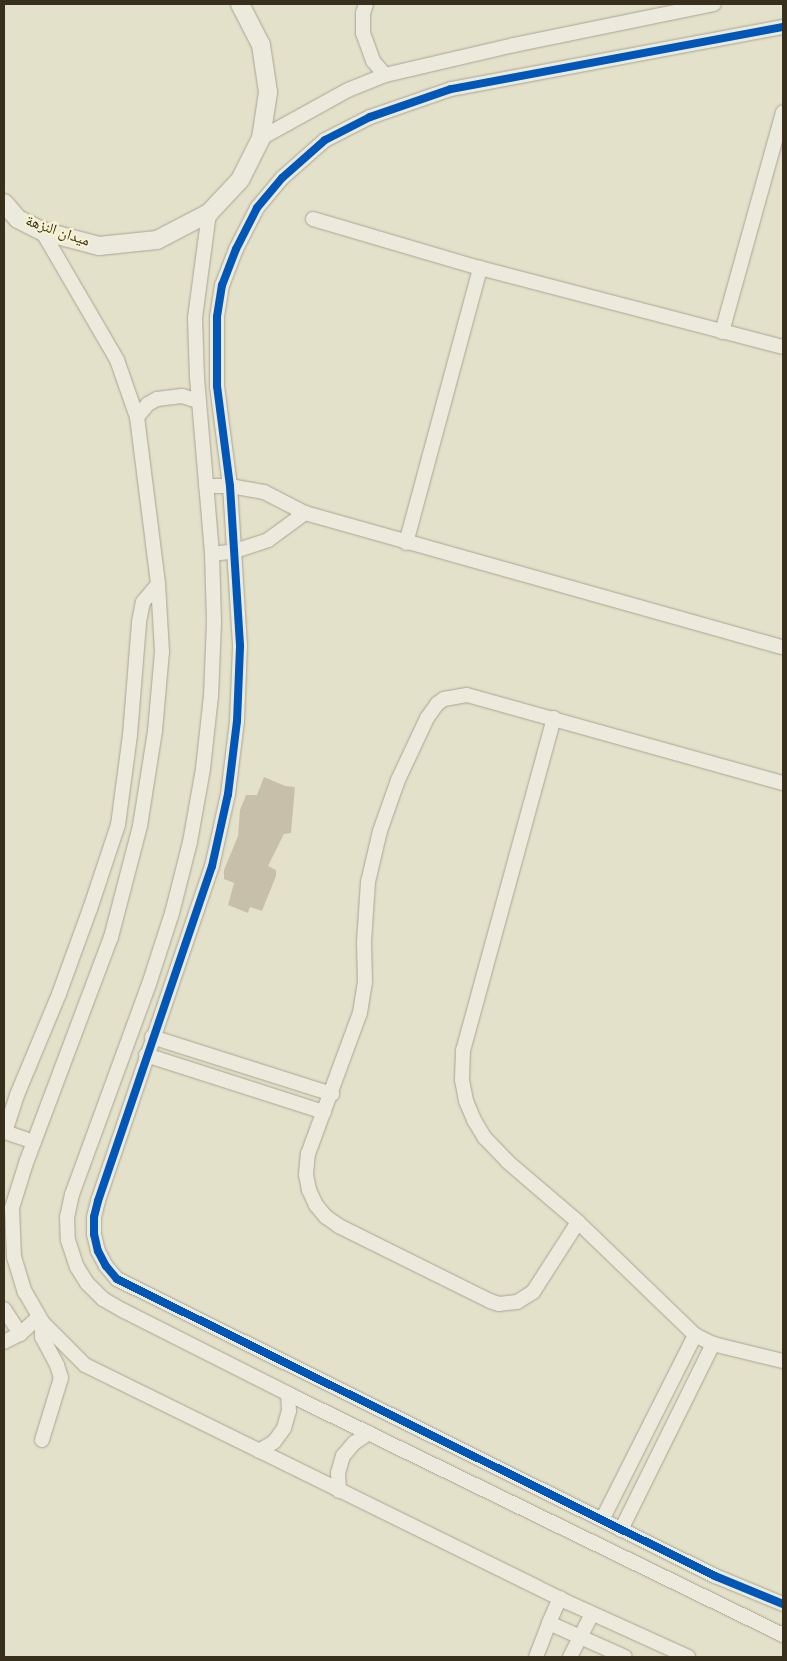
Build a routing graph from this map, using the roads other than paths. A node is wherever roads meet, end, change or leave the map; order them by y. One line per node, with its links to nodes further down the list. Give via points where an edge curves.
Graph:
1 (240, 4): 7 (street, ميدان النزهة, via 261,45 268,92)
2 (366, 4): 5 (street, via 363,33 373,61)
3 (714, 4): 5 (street)
4 (783, 27): 19 (street, via 451,89 370,117 325,140 282,178 257,208 222,285 217,316 217,386)
5 (385, 75): 7 (street, via 348,90)
6 (783, 112): 14 (street)
7 (261, 138): 9 (street, ميدان النزهة, via 240,180)
8 (4, 203): 10 (street, ميدان النزهة)
9 (209, 213): 12 (street, ميدان النزهة, via 157,240 99,246); 16 (street, via 196,318)
10 (11, 217): 12 (street, ميدان النزهة)
11 (313, 219): 13 (street)
12 (42, 230): 17 (street, via 117,360)
13 (480, 268): 14 (street); 21 (street)
14 (722, 332): 15 (street)
15 (783, 347)
16 (198, 401): 17 (street, via 182,396 157,399 148,404); 18 (street)
17 (137, 418): 24 (street)
18 (206, 486): 19 (street); 23 (street)
19 (230, 486): 20 (street, via 264,492); 22 (street)
20 (305, 513): 21 (street); 22 (street, via 268,540)
21 (406, 543): 25 (street)
22 (235, 551): 23 (street); 28 (street, via 240,647 237,721 228,794 212,866)
23 (212, 554): 42 (street, via 211,696 190,842 172,914 149,984 72,1194 67,1217 68,1240 78,1268 103,1299)
24 (158, 584): 32 (street, via 143,602 139,622 130,735 118,825 65,977); 33 (street, via 162,652 155,731 140,826 111,938)
25 (783, 647)
26 (554, 718): 27 (street); 30 (street, via 466,695 444,699 427,718 398,780 380,830 368,882 365,983 360,1013); 34 (street, via 463,1050 462,1080 471,1114 485,1138)
27 (783, 783)
28 (152, 1037): 29 (street); 30 (street)
29 (146, 1055): 31 (street); 49 (street, via 94,1217 98,1251 116,1279)
30 (332, 1094): 31 (street)
31 (324, 1112): 34 (street, via 308,1154 306,1175 312,1198 326,1217 490,1302 517,1302 533,1292)
32 (4, 1134): 33 (street)
33 (34, 1142): 36 (street, via 12,1208 13,1247 25,1292)
34 (578, 1222): 38 (street)
35 (4, 1309): 37 (street)
36 (40, 1319): 37 (street); 44 (street, via 42,1337 61,1378); 45 (street, via 85,1365)
37 (20, 1334): 39 (street)
38 (695, 1335): 40 (street); 46 (street)
39 (4, 1342)
40 (713, 1344): 41 (street); 48 (street)
41 (783, 1361)
42 (288, 1394): 43 (street); 45 (street, via 289,1411 284,1428 274,1442)
43 (369, 1433): 47 (street, via 354,1442 343,1456 338,1473); 55 (street)
44 (42, 1440)
45 (259, 1451): 47 (street)
46 (620, 1483): 48 (street); 49 (street)
47 (339, 1490): 51 (street)
48 (639, 1493): 50 (street)
49 (602, 1520): 50 (street)
50 (621, 1530): 52 (street, via 715,1576)
51 (560, 1598): 53 (street); 54 (street)
52 (783, 1604)
53 (592, 1614): 56 (street); 60 (street)
54 (549, 1623): 56 (street); 57 (street)
55 (783, 1635)
56 (579, 1637): 58 (street); 59 (street)
57 (536, 1657)
58 (570, 1657)
59 (625, 1657)
60 (688, 1657)

